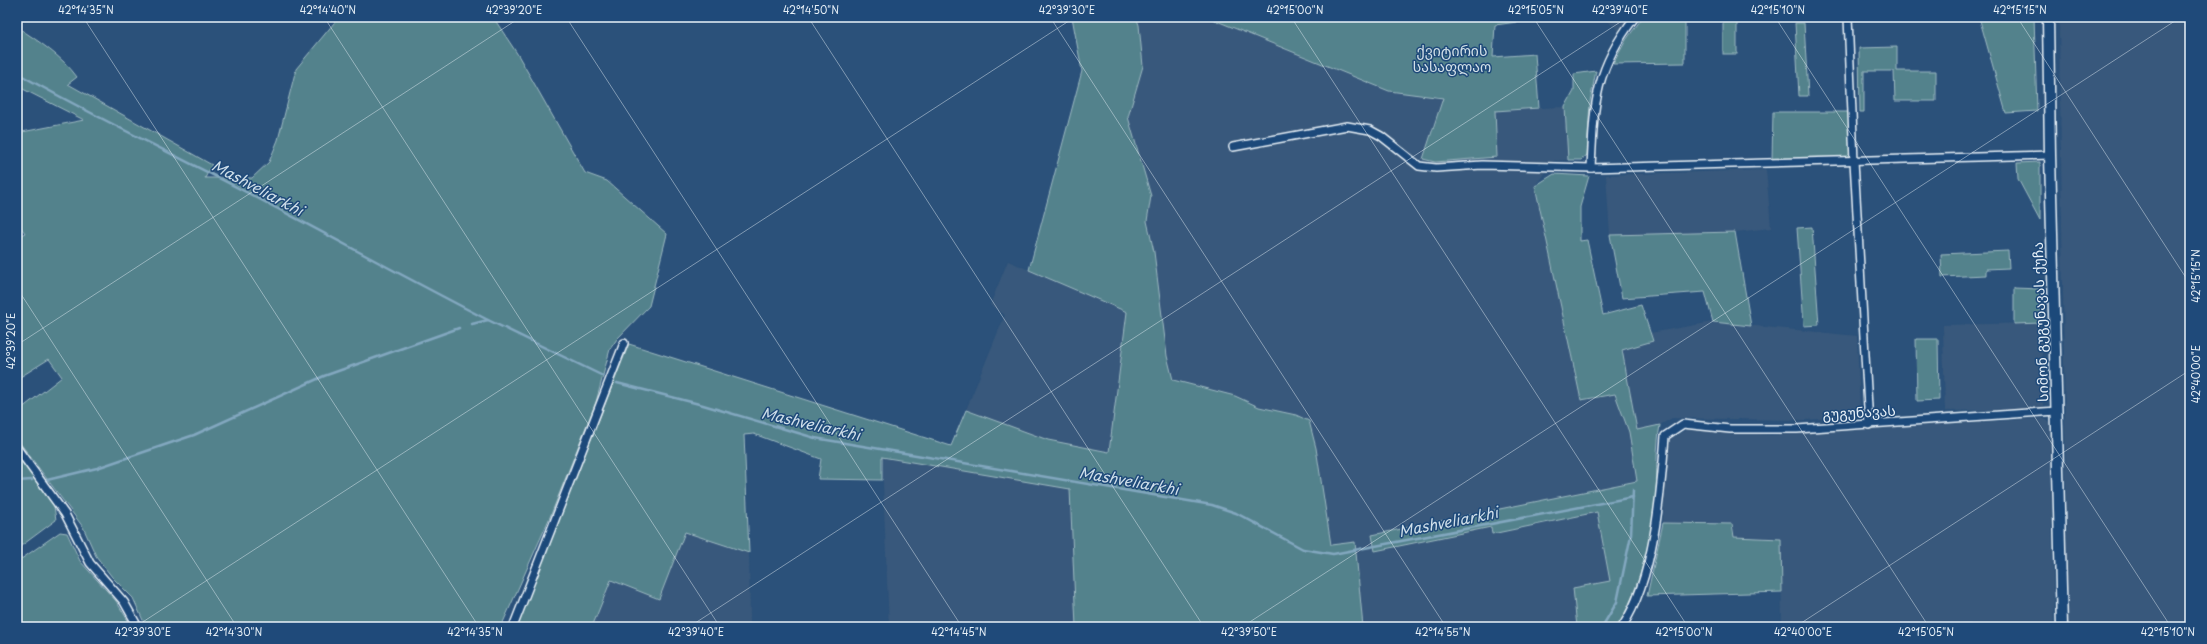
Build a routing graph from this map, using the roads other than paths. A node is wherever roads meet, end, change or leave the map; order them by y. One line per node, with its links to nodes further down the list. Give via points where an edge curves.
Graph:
1 (1635, 17): 7 (street, via 1614,48 1601,75 1595,103)
2 (1848, 17): 6 (street)
3 (2048, 17): 5 (main road, სიმონ გუგუნავას ქუჩა)
4 (1233, 147): 7 (street, via 1353,126 1381,136 1419,166)
5 (2050, 155): 6 (street); 9 (main road, სიმონ გუგუნავას ქუჩა)
6 (1854, 161): 7 (street); 10 (street)
7 (1591, 168)
8 (624, 343): 13 (street)
9 (2057, 411): 10 (street, გუგუნავას); 15 (main road, სიმონ გუგუნავას ქუჩა)
10 (1869, 424): 14 (street, გუგუნავას, via 1797,429 1730,429 1683,424 1665,436 1662,489 1648,563 1629,617)
11 (17, 448): 12 (street, via 65,514 90,564 124,602)
12 (138, 627)
13 (513, 627)
14 (1622, 627)
15 (2062, 627)

